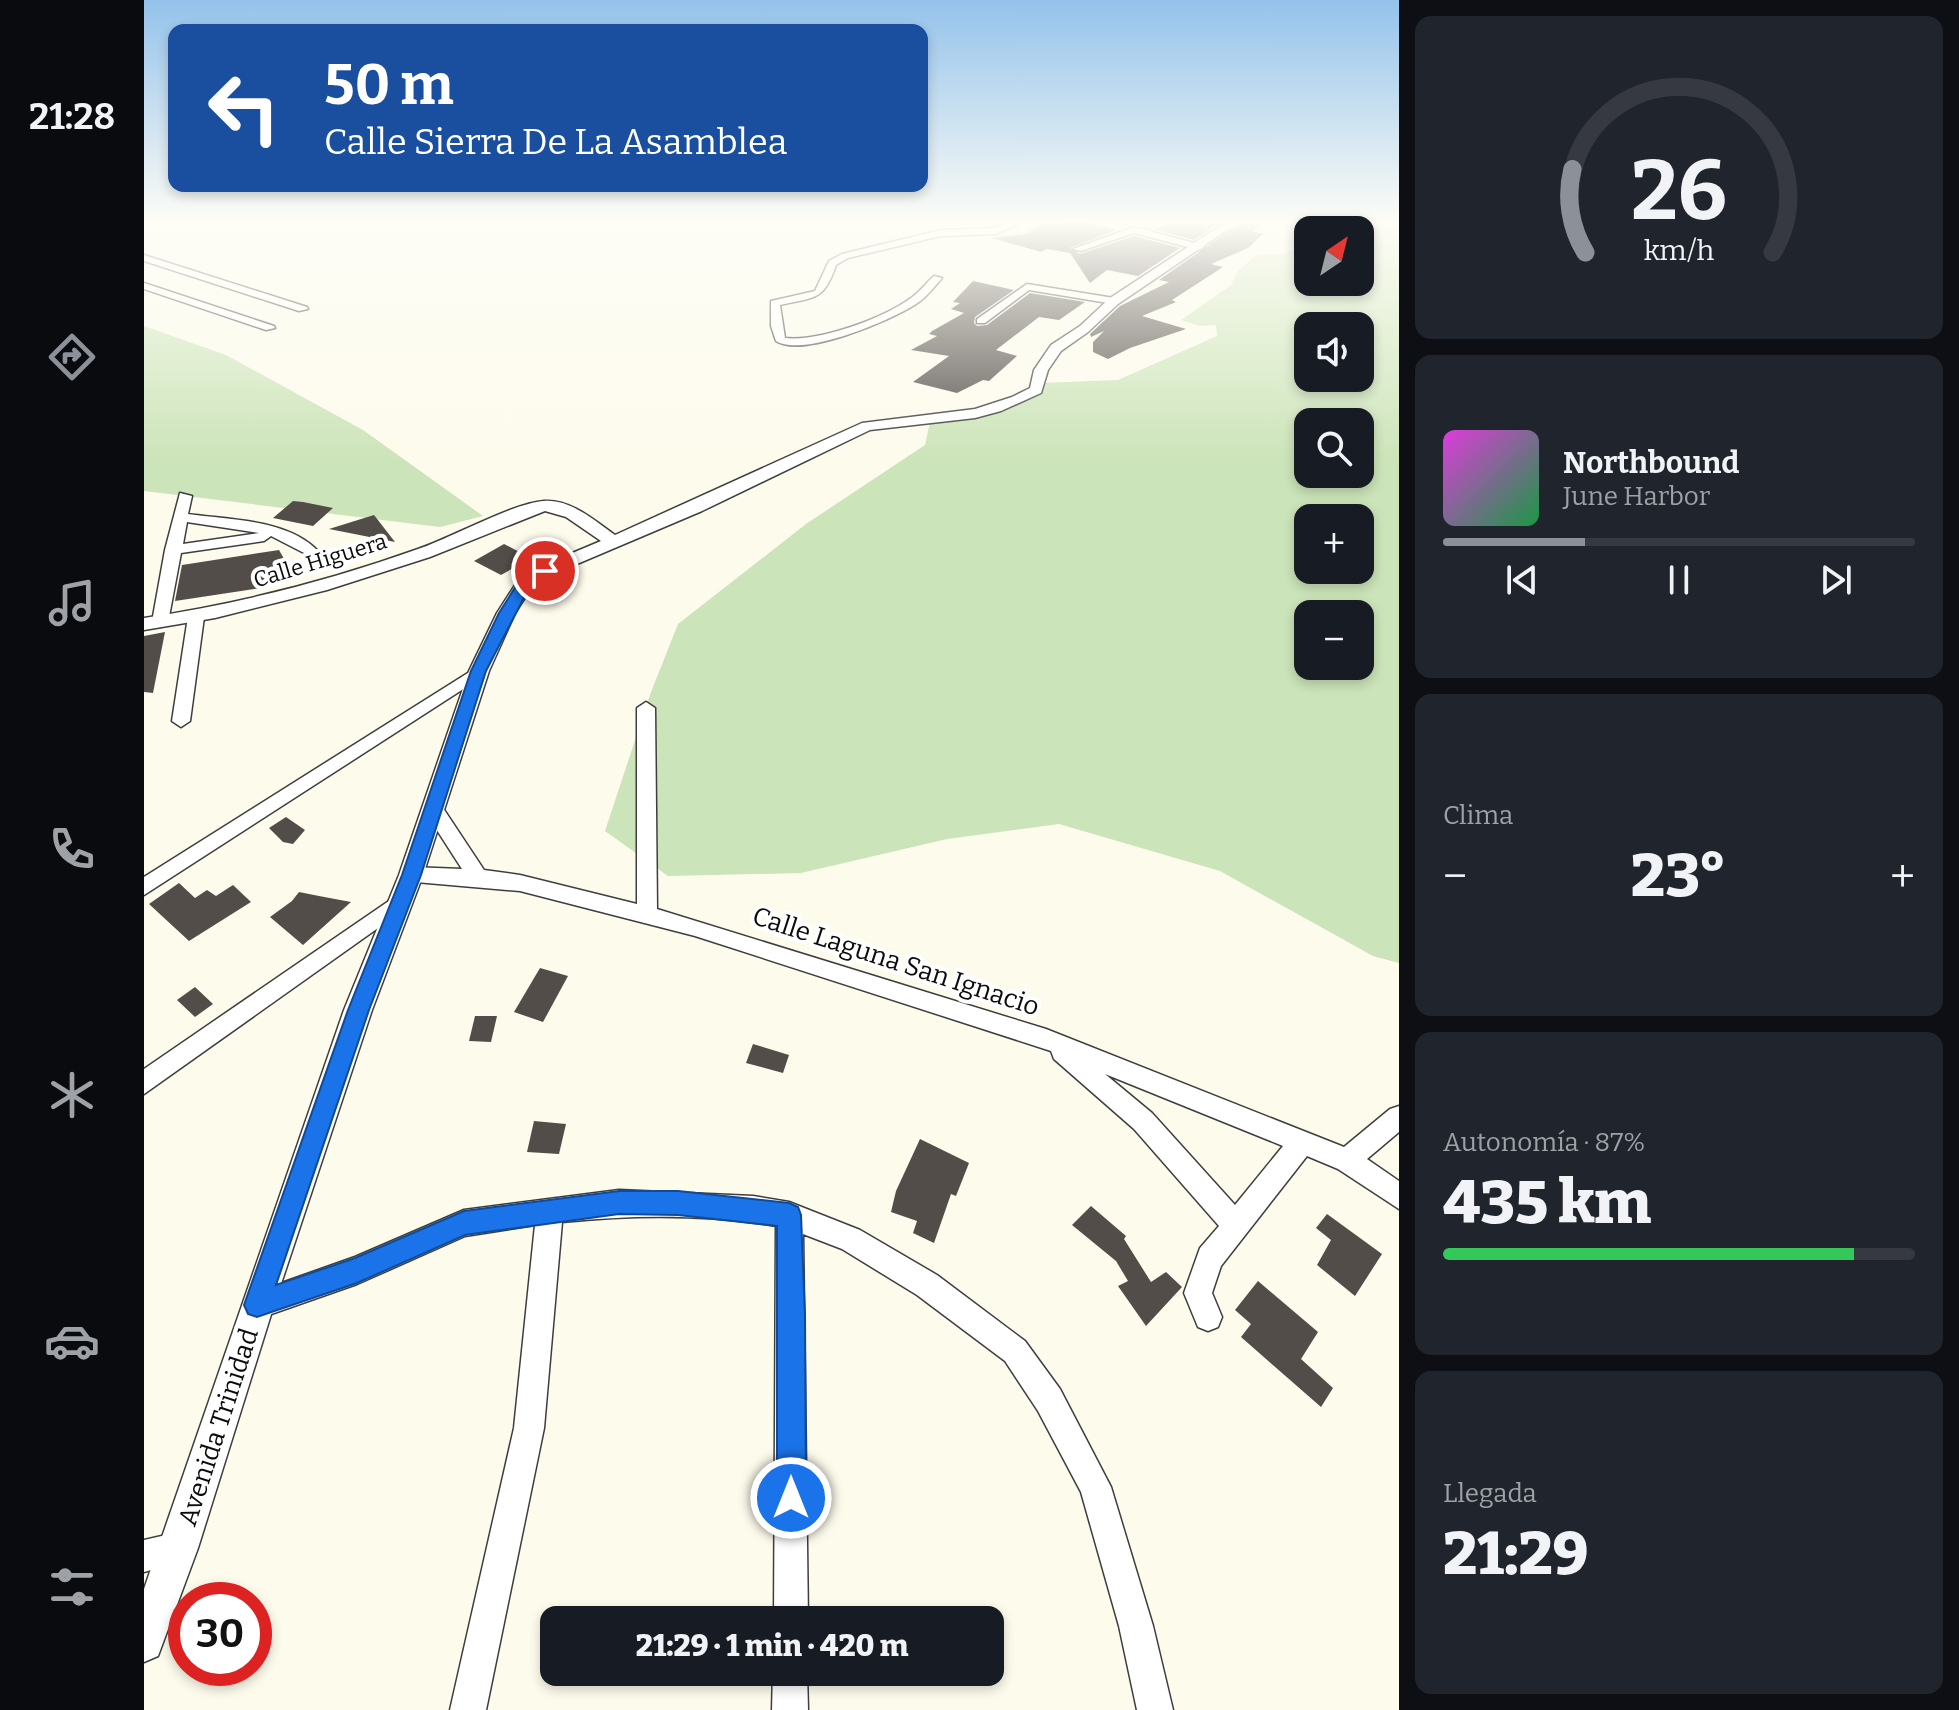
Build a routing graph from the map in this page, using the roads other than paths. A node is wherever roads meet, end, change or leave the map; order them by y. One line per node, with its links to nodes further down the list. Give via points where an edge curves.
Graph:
1 (189, 302): 9 (street)
2 (278, 302): 8 (street)
3 (780, 302): 4 (street, via 775,303 776,326 781,341 791,344 860,325)
4 (912, 302)
5 (1007, 302): 10 (street)
6 (1113, 302): 15 (street, Avenida Trinidad, via 1047,357 1036,390 1003,406 930,422 867,426)
7 (226, 305): 9 (street)
8 (303, 309)
9 (213, 310): 11 (street)
10 (981, 321)
11 (270, 328)
12 (185, 496): 13 (street)
13 (179, 517): 14 (street); 16 (street)
14 (284, 535): 16 (street); 17 (street)
15 (613, 542): 18 (street, Calle Higuera, via 569,511 544,506 325,586); 20 (street, Avenida Trinidad, via 523,586)
16 (172, 550): 19 (street)
17 (311, 551)
18 (196, 617): 19 (street, Calle Higuera); 22 (street)
19 (152, 623)
20 (479, 671): 23 (street, Avenida Trinidad); 25 (street)
21 (646, 708): 27 (street)
22 (181, 721)
23 (434, 810): 24 (street); 26 (street, Avenida Trinidad)
24 (478, 877): 26 (street, Calle Laguna San Ignacio); 27 (street, Calle Laguna San Ignacio)
25 (144, 887)
26 (407, 888): 29 (street); 37 (street, Avenida Trinidad, via 358,1010)
27 (647, 916): 28 (street, Calle Laguna San Ignacio)
28 (1046, 1039): 31 (street, Calle Laguna San Ignacio); 36 (street, via 1143,1121)
29 (144, 1083)
30 (1399, 1117): 32 (street)
31 (1301, 1144): 32 (street, Calle Laguna San Ignacio); 36 (street)
32 (1347, 1160): 33 (street, Calle Laguna San Ignacio)
33 (1399, 1196)
34 (550, 1210): 35 (street, via 678,1203); 37 (street, via 464,1223 357,1270); 44 (street, via 529,1428)
35 (789, 1215): 41 (street); 46 (street, via 863,1247 927,1285 1015,1351 1049,1400 1095,1487)
36 (1237, 1227): 38 (street, via 1210,1258 1201,1278 1198,1293)
37 (257, 1305): 39 (street, Avenida Trinidad)
38 (1208, 1317)
39 (179, 1548): 40 (street); 42 (street, Avenida Trinidad)
40 (144, 1556)
41 (791, 1606)
42 (144, 1642)
43 (790, 1686): 45 (street)
44 (468, 1710)
45 (790, 1710)
46 (1155, 1710)

